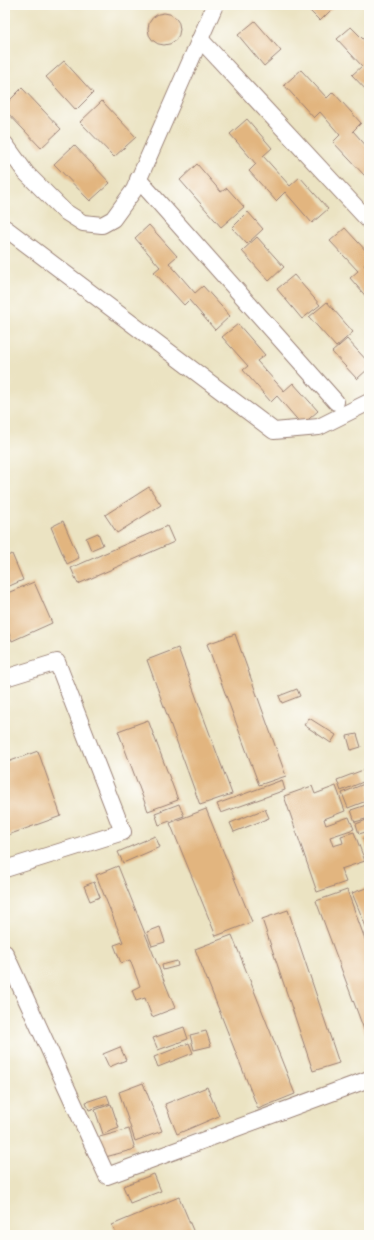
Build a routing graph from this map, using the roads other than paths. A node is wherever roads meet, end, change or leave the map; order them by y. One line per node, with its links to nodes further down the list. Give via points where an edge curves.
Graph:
1 (215, 5): 2 (street)
2 (200, 39): 4 (street); 5 (street)
3 (5, 144): 4 (street, via 26,173 64,211 84,223 102,225 114,219)
4 (138, 180): 7 (street)
5 (369, 221)
6 (5, 228): 8 (street, via 274,431 319,426)
7 (336, 402)
8 (369, 402)
9 (5, 678): 10 (street, via 56,662 123,832)
10 (5, 869)
11 (5, 953): 12 (street, via 107,1176)
12 (369, 1079)

